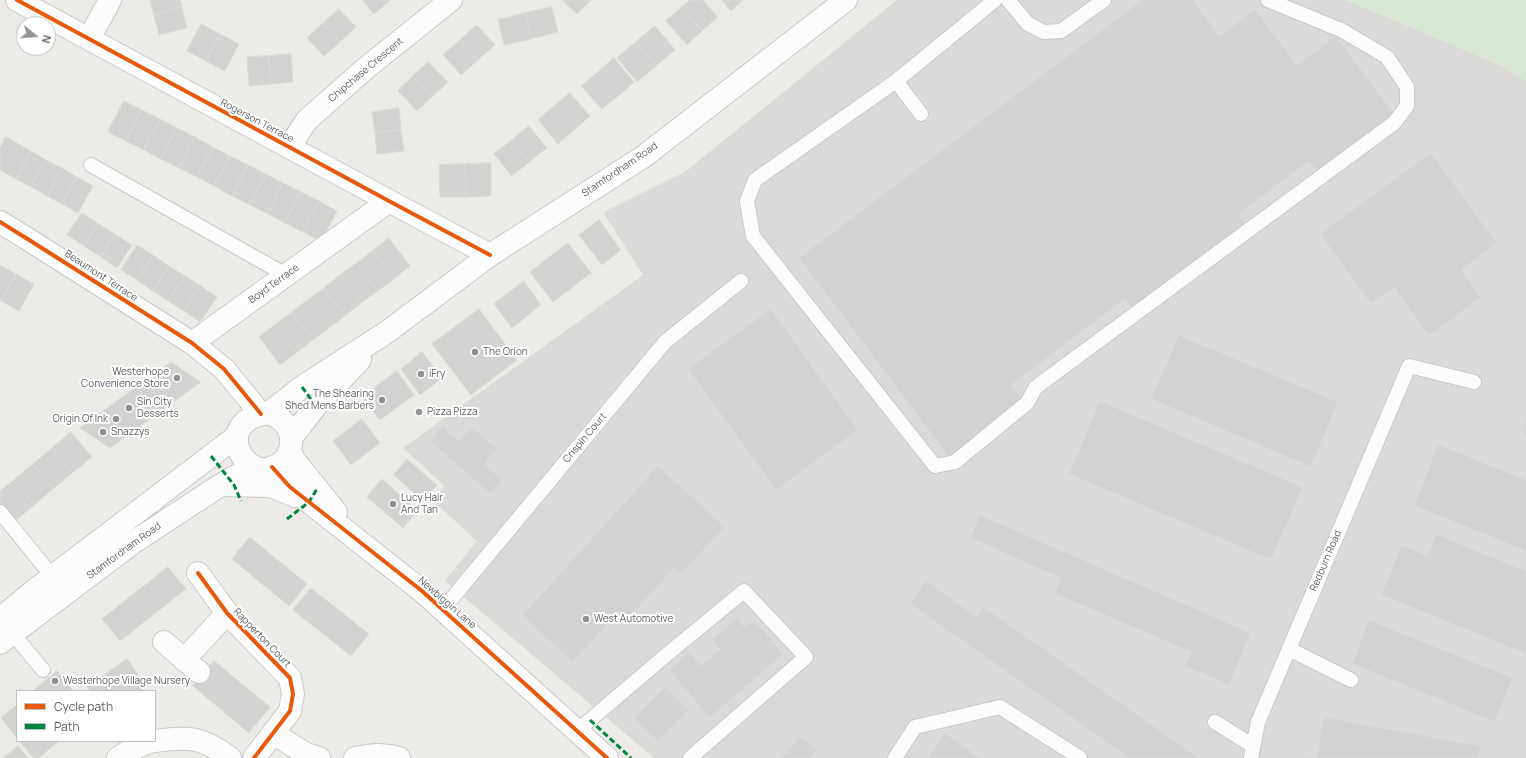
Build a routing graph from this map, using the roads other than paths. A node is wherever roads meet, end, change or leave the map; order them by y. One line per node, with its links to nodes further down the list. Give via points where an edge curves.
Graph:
1 (17, 0): 9 (street, Rogerson Terrace)
2 (110, 0): 9 (street)
3 (451, 0): 12 (street, Chipchase Crescent, via 366,68 307,120)
4 (846, 0): 16 (street, Stamfordham Road, via 643,157)
5 (995, 0): 10 (lane)
6 (1008, 0): 7 (lane, via 1028,24 1044,32 1061,31)
7 (1104, 0)
8 (1268, 0): 10 (lane, via 1341,30 1387,57 1407,87 1408,106 1394,123 1036,387 1027,403 955,462 935,466 753,236 747,201 755,180)
9 (89, 39): 12 (street, Rogerson Terrace)
10 (896, 81): 11 (lane)
11 (921, 114)
12 (289, 148): 14 (street, Rogerson Terrace)
13 (91, 166): 17 (lane)
14 (389, 201): 16 (street, Rogerson Terrace); 17 (street, Boyd Terrace)
15 (0, 222): 20 (street, Beaumont Terrace)
16 (490, 255): 19 (street, Stamfordham Road)
17 (286, 276): 20 (street, Boyd Terrace)
18 (741, 281): 31 (lane, Crispin Court, via 664,342)
19 (387, 332): 22 (street, Stamfordham Road); 23 (street, Stamfordham Road, via 316,406)
20 (192, 343): 22 (street, via 224,369)
21 (1474, 382): 35 (lane, Redburn Road, via 1409,366)
22 (254, 421): 23 (street, via 280,419 290,433); 24 (street, via 237,445 245,461); 30 (street, Stamfordham Road)
23 (290, 445): 24 (street, via 280,464); 28 (street, Newbiggin Lane, via 294,460)
24 (263, 467): 25 (street, Stamfordham Road); 26 (street, Newbiggin Lane)
25 (221, 485): 26 (street, via 271,486); 33 (street, Stamfordham Road)
26 (309, 502): 28 (street, Newbiggin Lane)
27 (0, 512): 30 (lane)
28 (360, 542): 31 (street, Newbiggin Lane)
29 (198, 573): 32 (street, Rapperton Court)
30 (52, 576): 33 (street, Stamfordham Road)
31 (443, 609): 39 (street, Newbiggin Lane)
32 (227, 614): 34 (street, Rapperton Court, via 192,666); 40 (street, Rapperton Court, via 290,678 290,712)
33 (4, 632): 36 (lane)
34 (164, 642)
35 (1288, 649): 37 (lane); 43 (lane, Redburn Road, via 1258,722)
36 (43, 670)
37 (1351, 680)
38 (1215, 722): 43 (lane)
39 (577, 731): 50 (street, Newbiggin Lane); 51 (lane, via 744,591 806,657)
40 (273, 733): 46 (street, Rapperton Court); 47 (street, via 306,754)
41 (156, 741): 45 (street, via 173,738 198,739)
42 (149, 742): 44 (street)
43 (1252, 752)
44 (118, 758)
45 (230, 758)
46 (254, 758)
47 (319, 758)
48 (355, 758): 49 (street, via 375,754)
49 (399, 758)
50 (607, 758)
51 (690, 758)
52 (895, 758): 53 (lane, via 915,727 1000,707)
53 (1080, 758)

